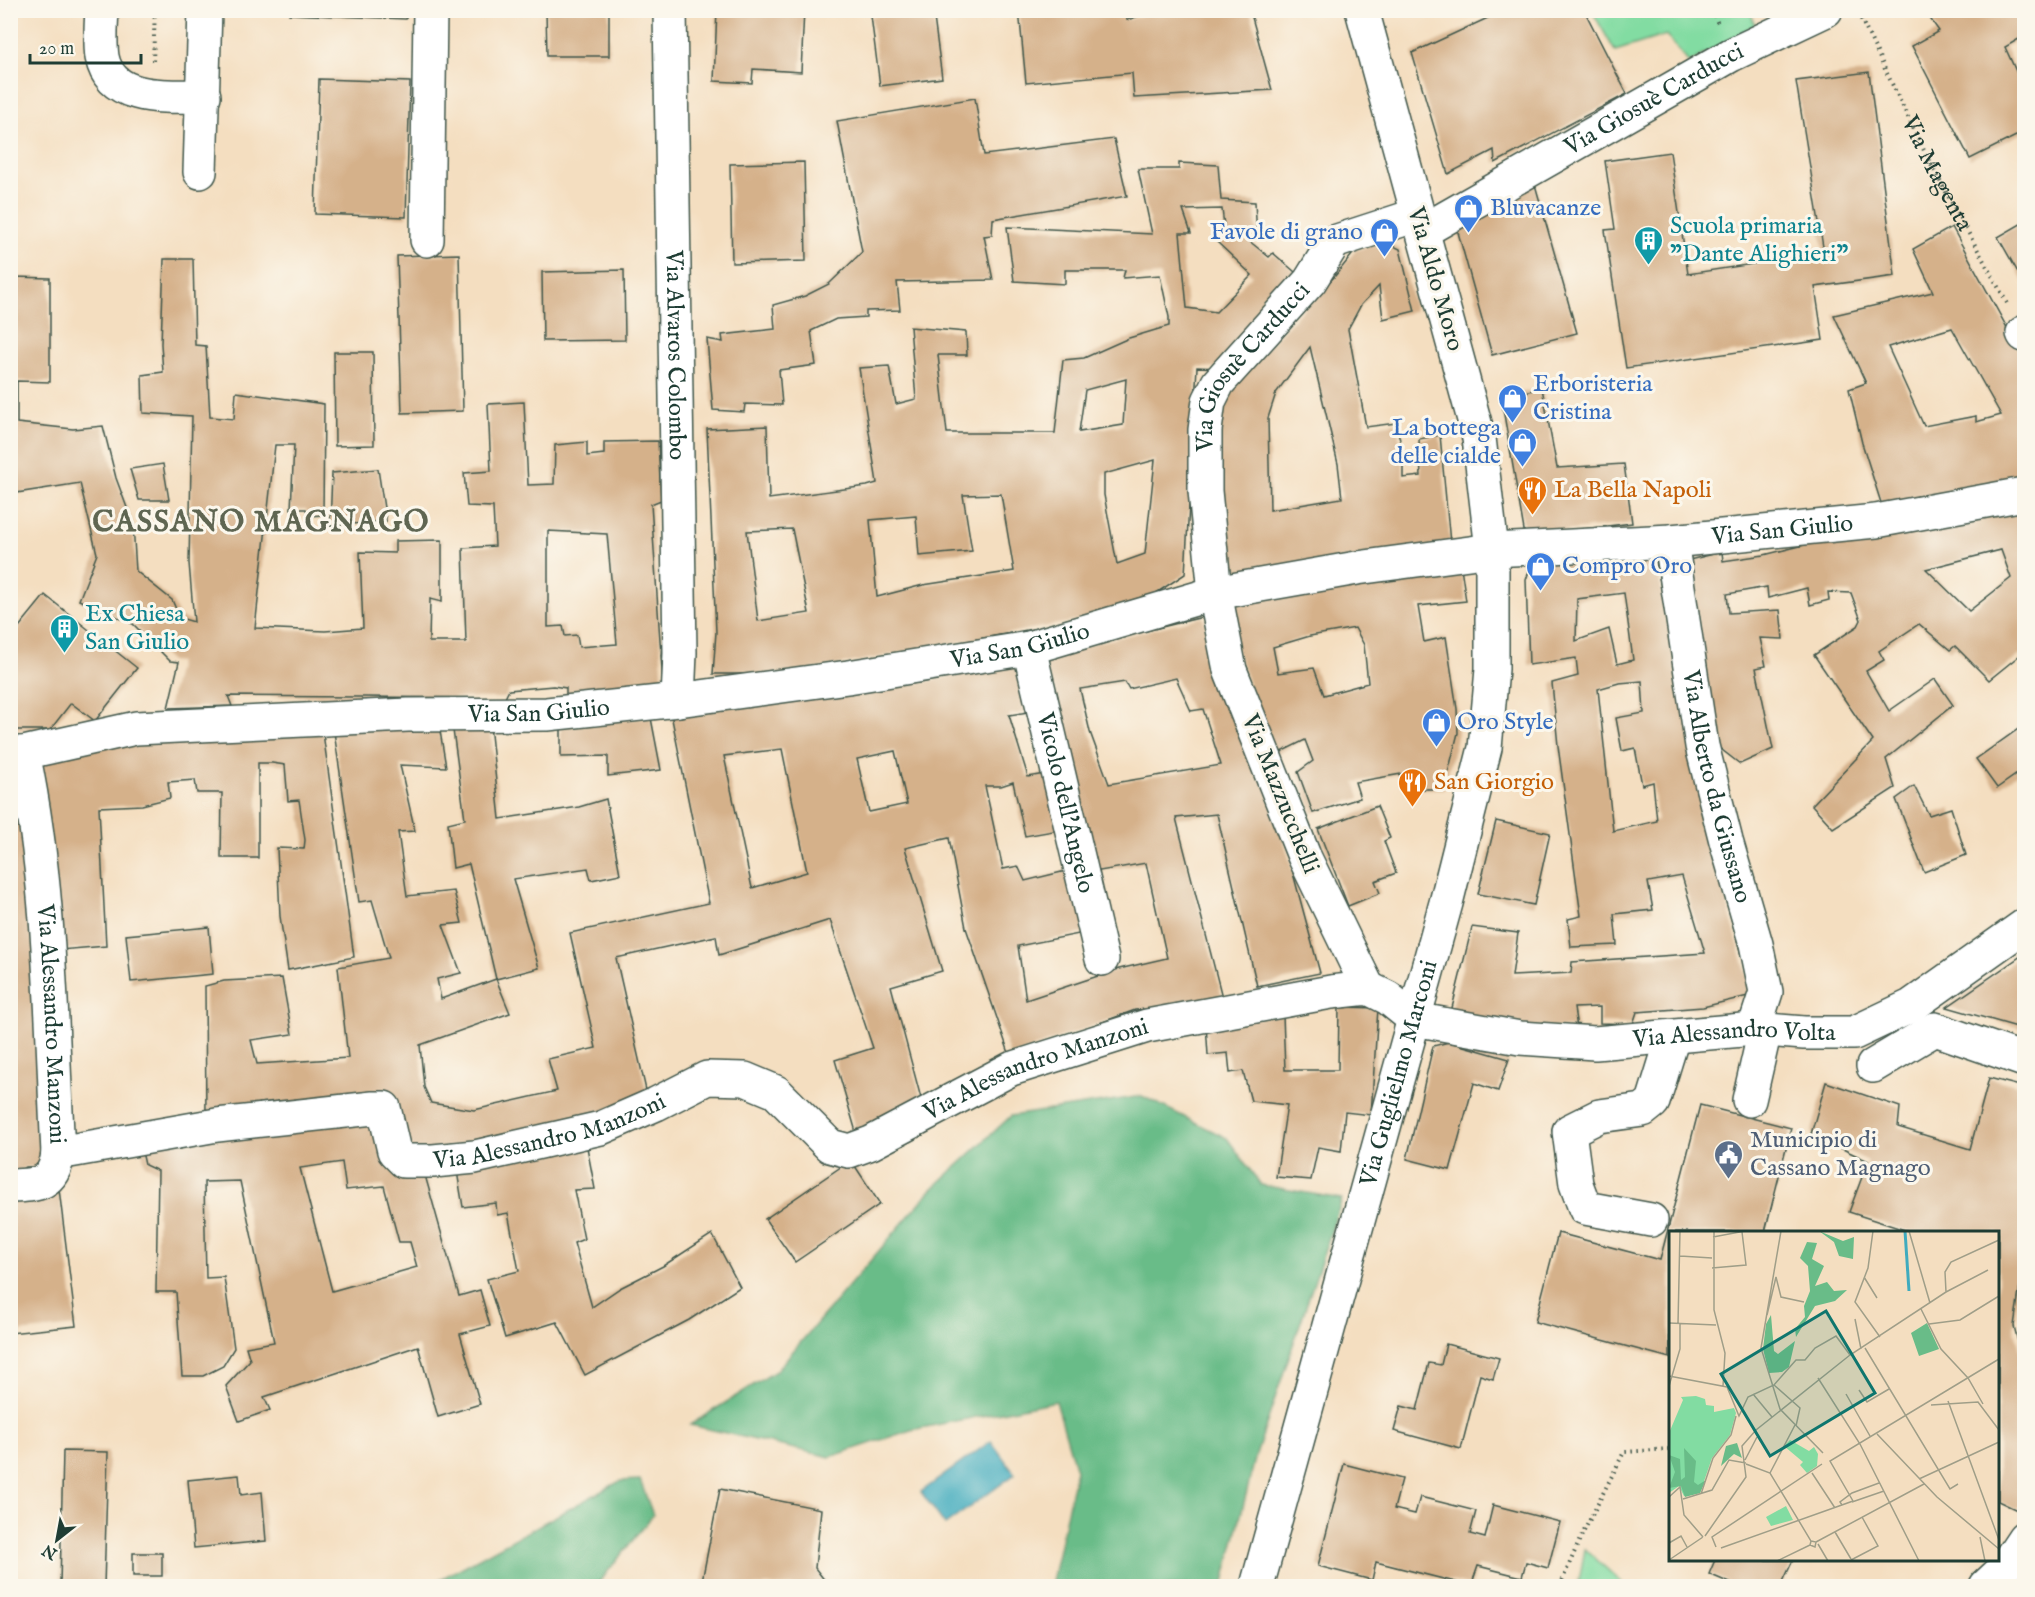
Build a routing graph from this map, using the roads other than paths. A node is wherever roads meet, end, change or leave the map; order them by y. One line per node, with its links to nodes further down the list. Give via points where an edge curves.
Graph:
1 (102, 10): 7 (street, via 102,57 110,77 125,89 152,95)
2 (205, 10): 7 (street)
3 (430, 10): 10 (street)
4 (670, 10): 16 (street, Via Alvaros Colombo)
5 (1362, 10): 9 (street, Via Aldo Moro)
6 (1826, 10): 9 (street, Via Giosuè Carducci, via 1731,55)
7 (204, 96): 8 (street)
8 (200, 172)
9 (1420, 223): 13 (street, Via Aldo Moro, via 1479,438); 14 (street, Via Giosuè Carducci, via 1334,242 1310,280 1218,383 1209,401 1205,430 1205,491)
10 (427, 240)
11 (2025, 494): 12 (street, Via San Giulio, via 1876,521)
12 (1671, 541): 13 (street, Via San Giulio); 22 (street, Via Alberto da Giussano, via 1702,746 1766,992)
13 (1492, 550): 14 (street, Via San Giulio); 21 (street, Via Guglielmo Marconi, via 1492,669 1485,748)
14 (1215, 593): 15 (street, Via San Giulio); 20 (street, Via Mazzucchelli, via 1230,670 1304,856)
15 (1029, 648): 16 (street, Via San Giulio); 19 (street, Vicolo dell'Angelo)
16 (678, 700): 17 (street, Via San Giulio, via 547,714 408,715 136,728)
17 (17, 753): 27 (street, Via Alessandro Manzoni, via 36,815 48,953)
18 (2025, 926): 22 (street, Via Alessandro Volta, via 1911,1006 1854,1033)
19 (1102, 959)
20 (1368, 988): 21 (street); 27 (street, Via Alessandro Manzoni, via 1320,993 1147,1026 1011,1070 849,1151 830,1146 776,1092 745,1079 707,1078 601,1128 475,1157 404,1161 394,1151 384,1108 217,1125)
21 (1414, 1019): 23 (street, Via Alessandro Volta, via 1520,1038 1595,1043); 31 (street, Via Guglielmo Marconi)
22 (1759, 1029): 23 (street, Via Alessandro Volta); 26 (street, Via Alberto da Giussano)
23 (1672, 1038): 29 (street, via 1653,1102 1643,1110 1599,1116 1569,1131 1576,1184 1585,1208)
24 (2025, 1060): 25 (street, via 1935,1029)
25 (1873, 1066)
26 (1749, 1100)
27 (58, 1153): 28 (street, via 56,1168 47,1179 38,1185)
28 (10, 1186)
29 (1651, 1220)
30 (2025, 1538): 32 (street)
31 (1257, 1587)
32 (1986, 1587)

